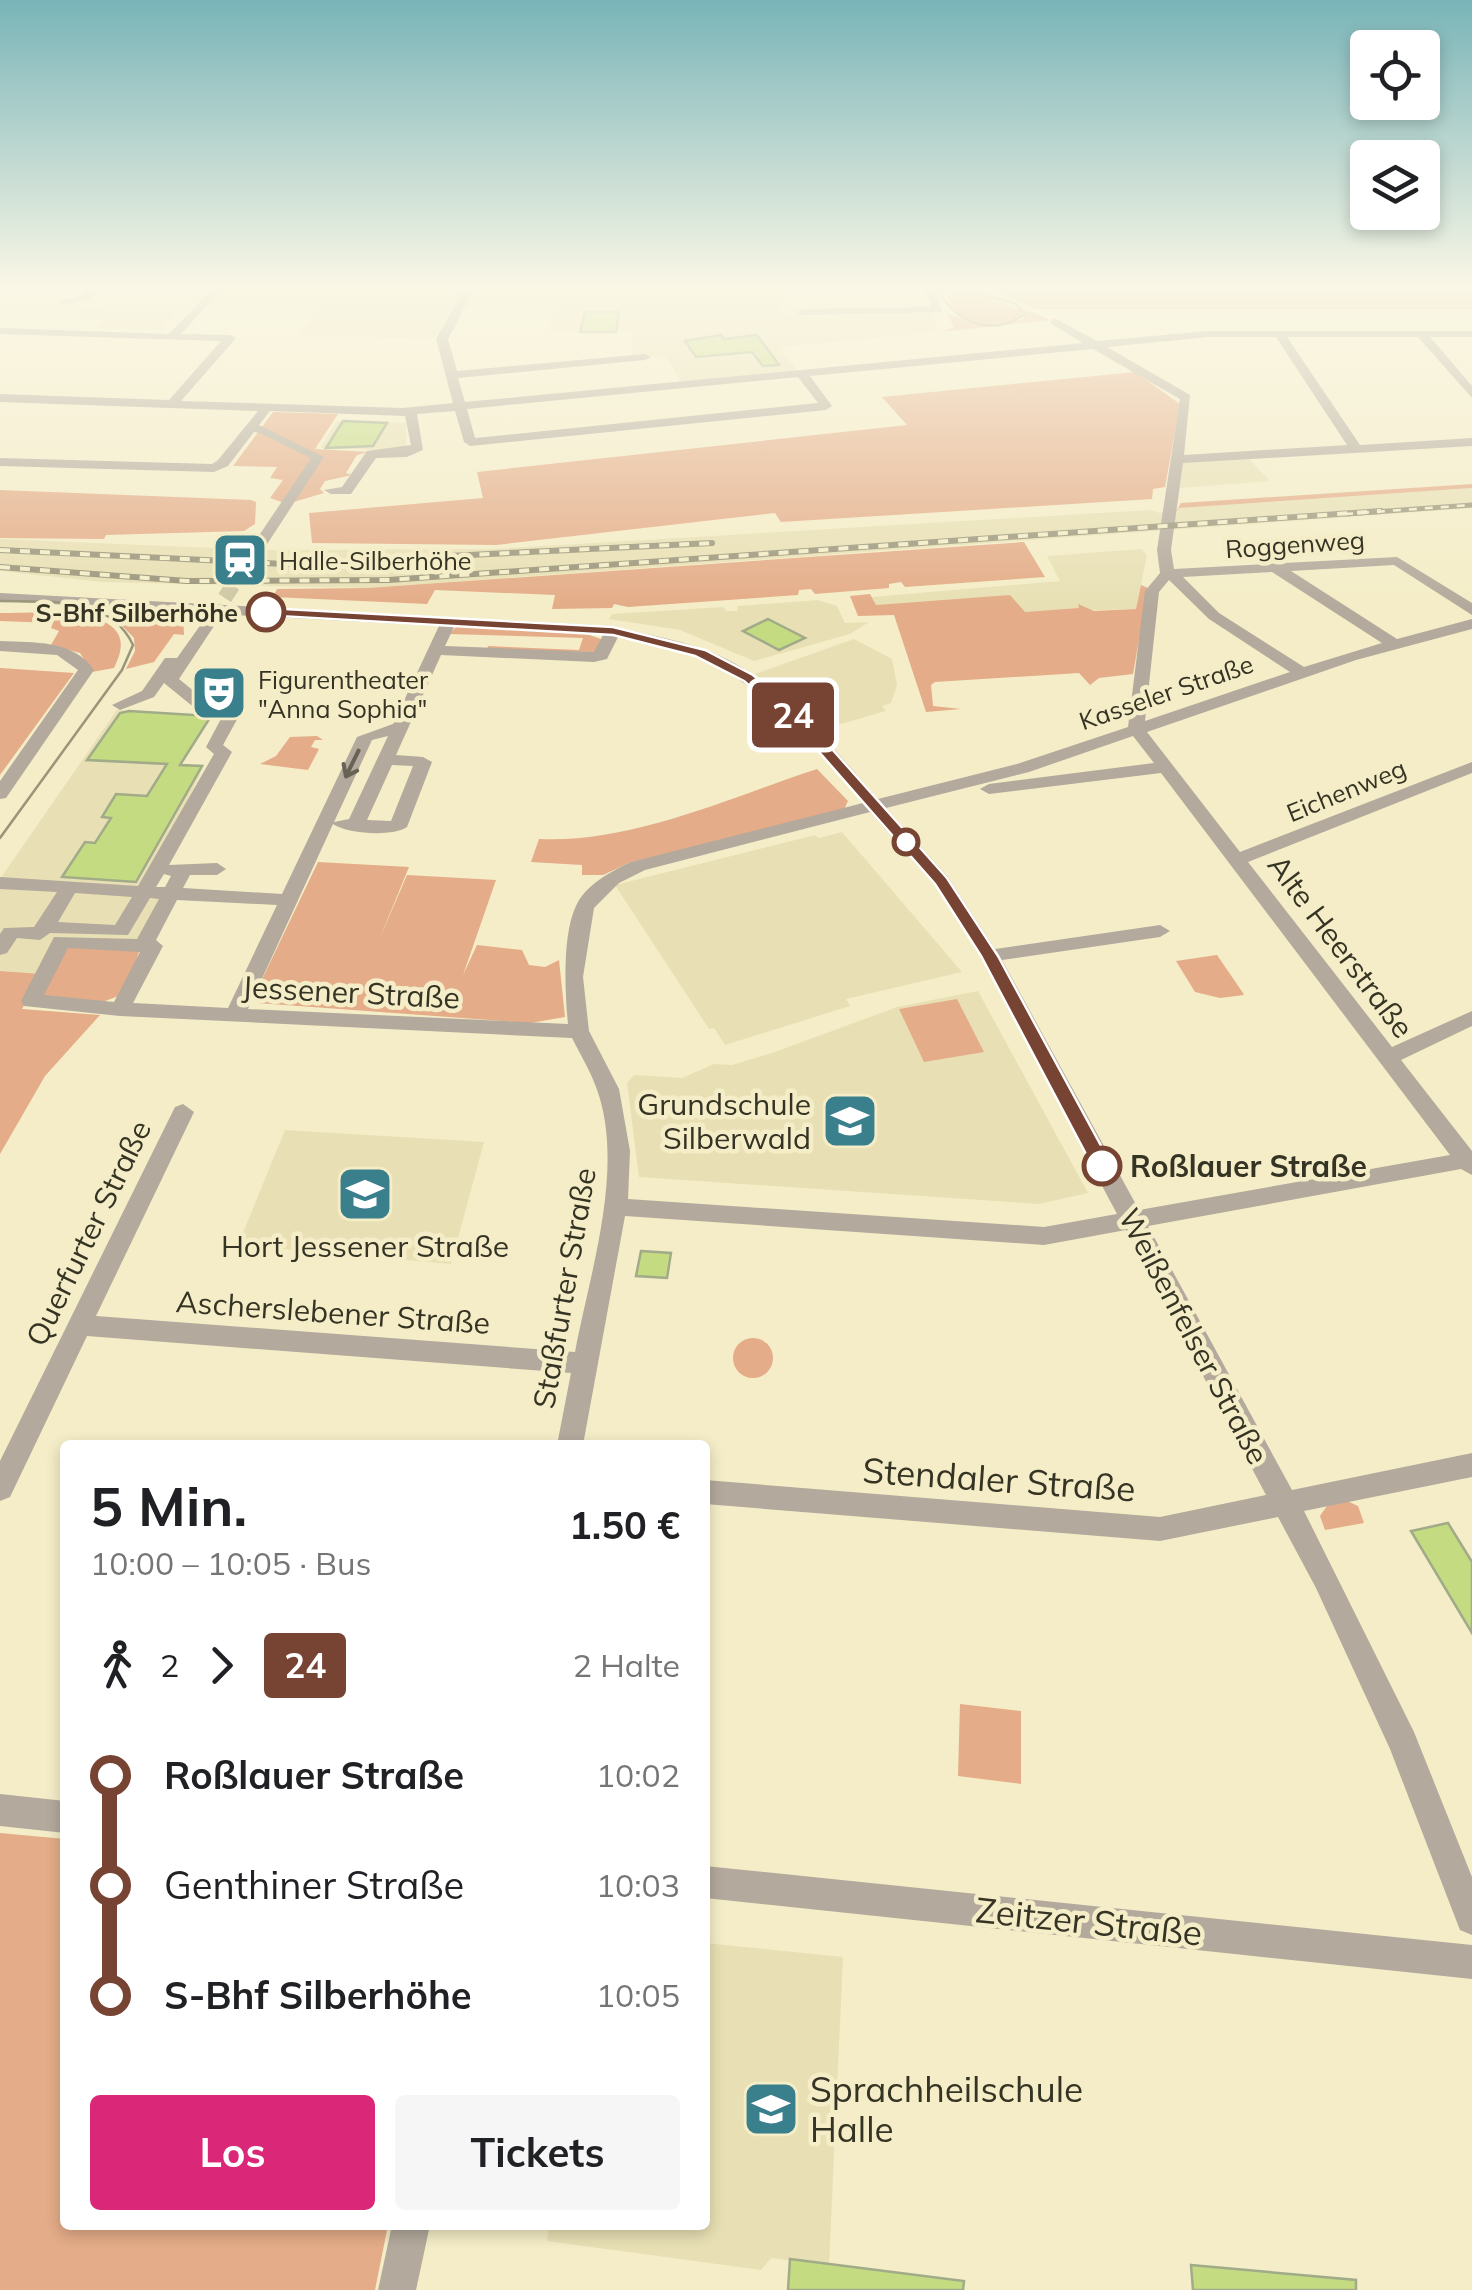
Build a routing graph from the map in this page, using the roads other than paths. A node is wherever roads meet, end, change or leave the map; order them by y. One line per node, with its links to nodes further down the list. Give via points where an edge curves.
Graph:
1 (179, 396): 8 (street)
2 (456, 396): 9 (street)
3 (574, 396): 9 (street)
4 (818, 396): 9 (street, via 826,406 470,442)
5 (1182, 396): 15 (street)
6 (1321, 396): 14 (street)
7 (0, 398): 8 (street)
8 (172, 404): 10 (street)
9 (458, 407): 11 (street)
10 (267, 408): 11 (street); 12 (street)
11 (410, 411): 17 (street, via 418,447 372,454)
12 (250, 428): 16 (street, via 214,468); 18 (street, via 318,458)
13 (1472, 442): 14 (street)
14 (1357, 450): 15 (street)
15 (1177, 459): 22 (street, via 1164,550)
16 (0, 462)
17 (353, 478)
18 (298, 487): 19 (street); 19 (street, via 330,492)
19 (286, 505): 20 (street)
20 (255, 552)
21 (1276, 569): 22 (street, Roggenweg); 26 (street, Roggenweg, via 1397,561); 32 (street)
22 (1170, 575): 37 (street, via 1214,616); 39 (street, via 1152,591)
23 (0, 597): 24 (street)
24 (188, 608): 25 (street); 27 (street, Weißenfelser Straße); 36 (street, via 189,634)
25 (0, 610)
26 (1472, 610)
27 (449, 620): 30 (street, Weißenfelser Straße); 35 (street)
28 (1472, 624): 31 (street, Kasseler Straße)
29 (208, 627): 36 (street)
30 (613, 631): 35 (street, via 594,657); 45 (street, Weißenfelser Straße, via 700,653 748,678 802,724)
31 (1443, 632): 32 (street, Kasseler Straße); 34 (street)
32 (1394, 644): 37 (street, Kasseler Straße)
33 (0, 646): 44 (street, via 70,654 86,670)
34 (1472, 648)
35 (435, 650): 38 (street)
36 (169, 669): 50 (street, via 170,680 202,706 232,714 214,747 223,752)
37 (1302, 673): 39 (street, Kasseler Straße)
38 (400, 727): 40 (street); 46 (street, one-way to 46, via 365,738)
39 (1136, 729): 42 (street, Alte Heerstraße); 45 (street, Kasseler Straße)
40 (385, 759): 47 (street); 47 (street, via 423,762 398,827)
41 (1472, 766): 48 (street, Eichenweg)
42 (1167, 767): 43 (street); 48 (street, Alte Heerstraße)
43 (970, 792)
44 (0, 794)
45 (875, 808): 59 (street, Weißenfelser Straße, via 942,881); 63 (street, Kasseler Straße, via 638,866 612,879 585,906 578,934 573,976)
46 (324, 823): 47 (street); 54 (street)
47 (356, 824)
48 (1238, 860): 64 (street, Alte Heerstraße)
49 (217, 870): 51 (street)
50 (150, 880): 51 (street); 53 (street); 55 (street, via 121,932)
51 (180, 881): 54 (street); 57 (street)
52 (0, 883): 53 (street)
53 (70, 888): 55 (street)
54 (288, 900): 61 (street)
55 (45, 927): 58 (street, via 40,934 11,932)
56 (1160, 931): 59 (street)
57 (142, 946): 60 (street, via 153,946); 60 (street, Jessener Straße, via 62,941 30,1001)
58 (0, 949)
59 (990, 956): 68 (street, Weißenfelser Straße)
60 (120, 1008): 61 (street, Jessener Straße)
61 (235, 1015): 63 (street, Jessener Straße)
62 (1472, 1018): 64 (street)
63 (579, 1031): 67 (street, Staßfurter Straße, via 608,1088 620,1150)
64 (1389, 1057): 66 (street, Alte Heerstraße)
65 (182, 1112): 69 (street, Querfurter Straße)
66 (1470, 1163): 68 (street)
67 (615, 1208): 68 (street, via 1044,1236); 70 (street, Staßfurter Straße)
68 (1132, 1222): 75 (street, Weißenfelser Straße)
69 (80, 1325): 70 (street, Ascherslebener Straße); 73 (street, Querfurter Straße)
70 (582, 1363): 71 (street, Staßfurter Straße)
71 (571, 1440)
72 (1472, 1465): 75 (street)
73 (0, 1489)
74 (710, 1492): 75 (street, Stendaler Straße, via 1160,1529)
75 (1286, 1504): 79 (street, Weißenfelser Straße, via 1380,1689)
76 (0, 1810): 77 (street)
77 (60, 1816)
78 (710, 1883): 80 (street, Zeitzer Straße)
79 (1472, 1918)
80 (1472, 1962)
81 (409, 2230): 82 (street)
82 (398, 2290)

